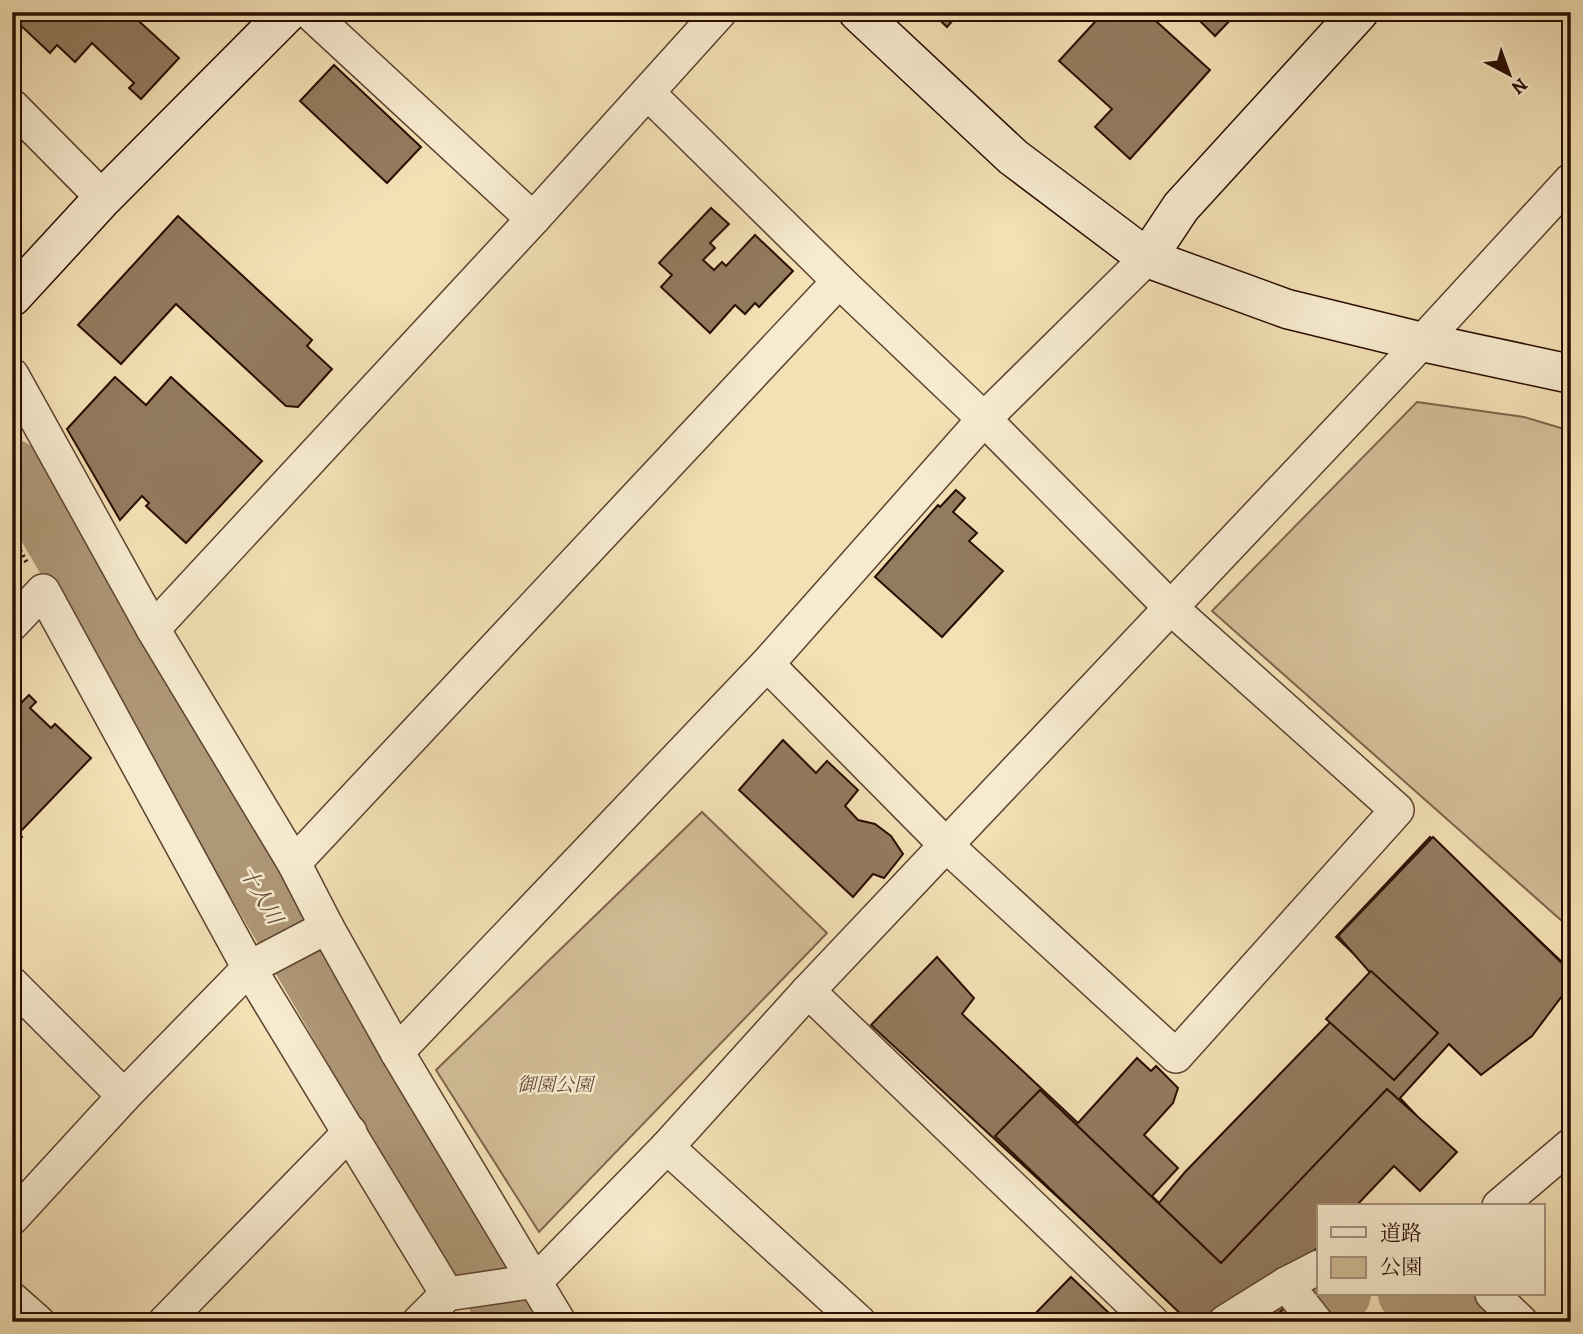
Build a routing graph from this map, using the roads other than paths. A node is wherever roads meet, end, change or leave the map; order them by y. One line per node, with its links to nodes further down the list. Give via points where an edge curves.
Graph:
1 (288, 12): 9 (street)
2 (309, 12): 10 (street)
3 (720, 12): 6 (street)
4 (858, 12): 11 (street, via 1013,157)
5 (1359, 12): 11 (street, via 1181,208)
6 (648, 93): 10 (street); 12 (street)
7 (12, 106): 9 (street)
8 (1571, 180): 14 (street)
9 (103, 198): 13 (street)
10 (533, 219): 20 (street)
11 (1147, 258): 14 (street, via 1287,309); 17 (street)
12 (839, 281): 17 (street); 23 (street)
13 (12, 297)
14 (1422, 342): 15 (street); 18 (street)
15 (1571, 374)
16 (12, 375): 20 (street)
17 (984, 419): 18 (street); 21 (street)
18 (1170, 607): 22 (street); 22 (street, via 1397,810 1176,1056)
19 (12, 624): 25 (street, via 43,591)
20 (153, 629): 23 (street)
21 (767, 664): 22 (street); 28 (street)
22 (947, 845): 27 (street)
23 (294, 863): 24 (street)
24 (321, 930): 25 (street); 28 (street)
25 (262, 961): 29 (street); 30 (street)
26 (12, 984): 29 (street)
27 (808, 991): 32 (street); 46 (street)
28 (397, 1052): 36 (street)
29 (124, 1096): 34 (street)
30 (350, 1132): 37 (street); 42 (street)
31 (1571, 1145): 33 (street)
32 (667, 1147): 36 (street); 45 (street)
33 (1501, 1204)
34 (12, 1218)
35 (1317, 1271): 40 (street)
36 (527, 1282): 37 (street); 44 (street)
37 (455, 1293): 43 (street)
38 (1494, 1296): 48 (street)
39 (12, 1299): 41 (street)
40 (1300, 1301): 47 (street)
41 (38, 1322)
42 (165, 1322)
43 (419, 1322)
44 (559, 1322)
45 (859, 1322)
46 (1152, 1322)
47 (1225, 1322)
48 (1521, 1322)

